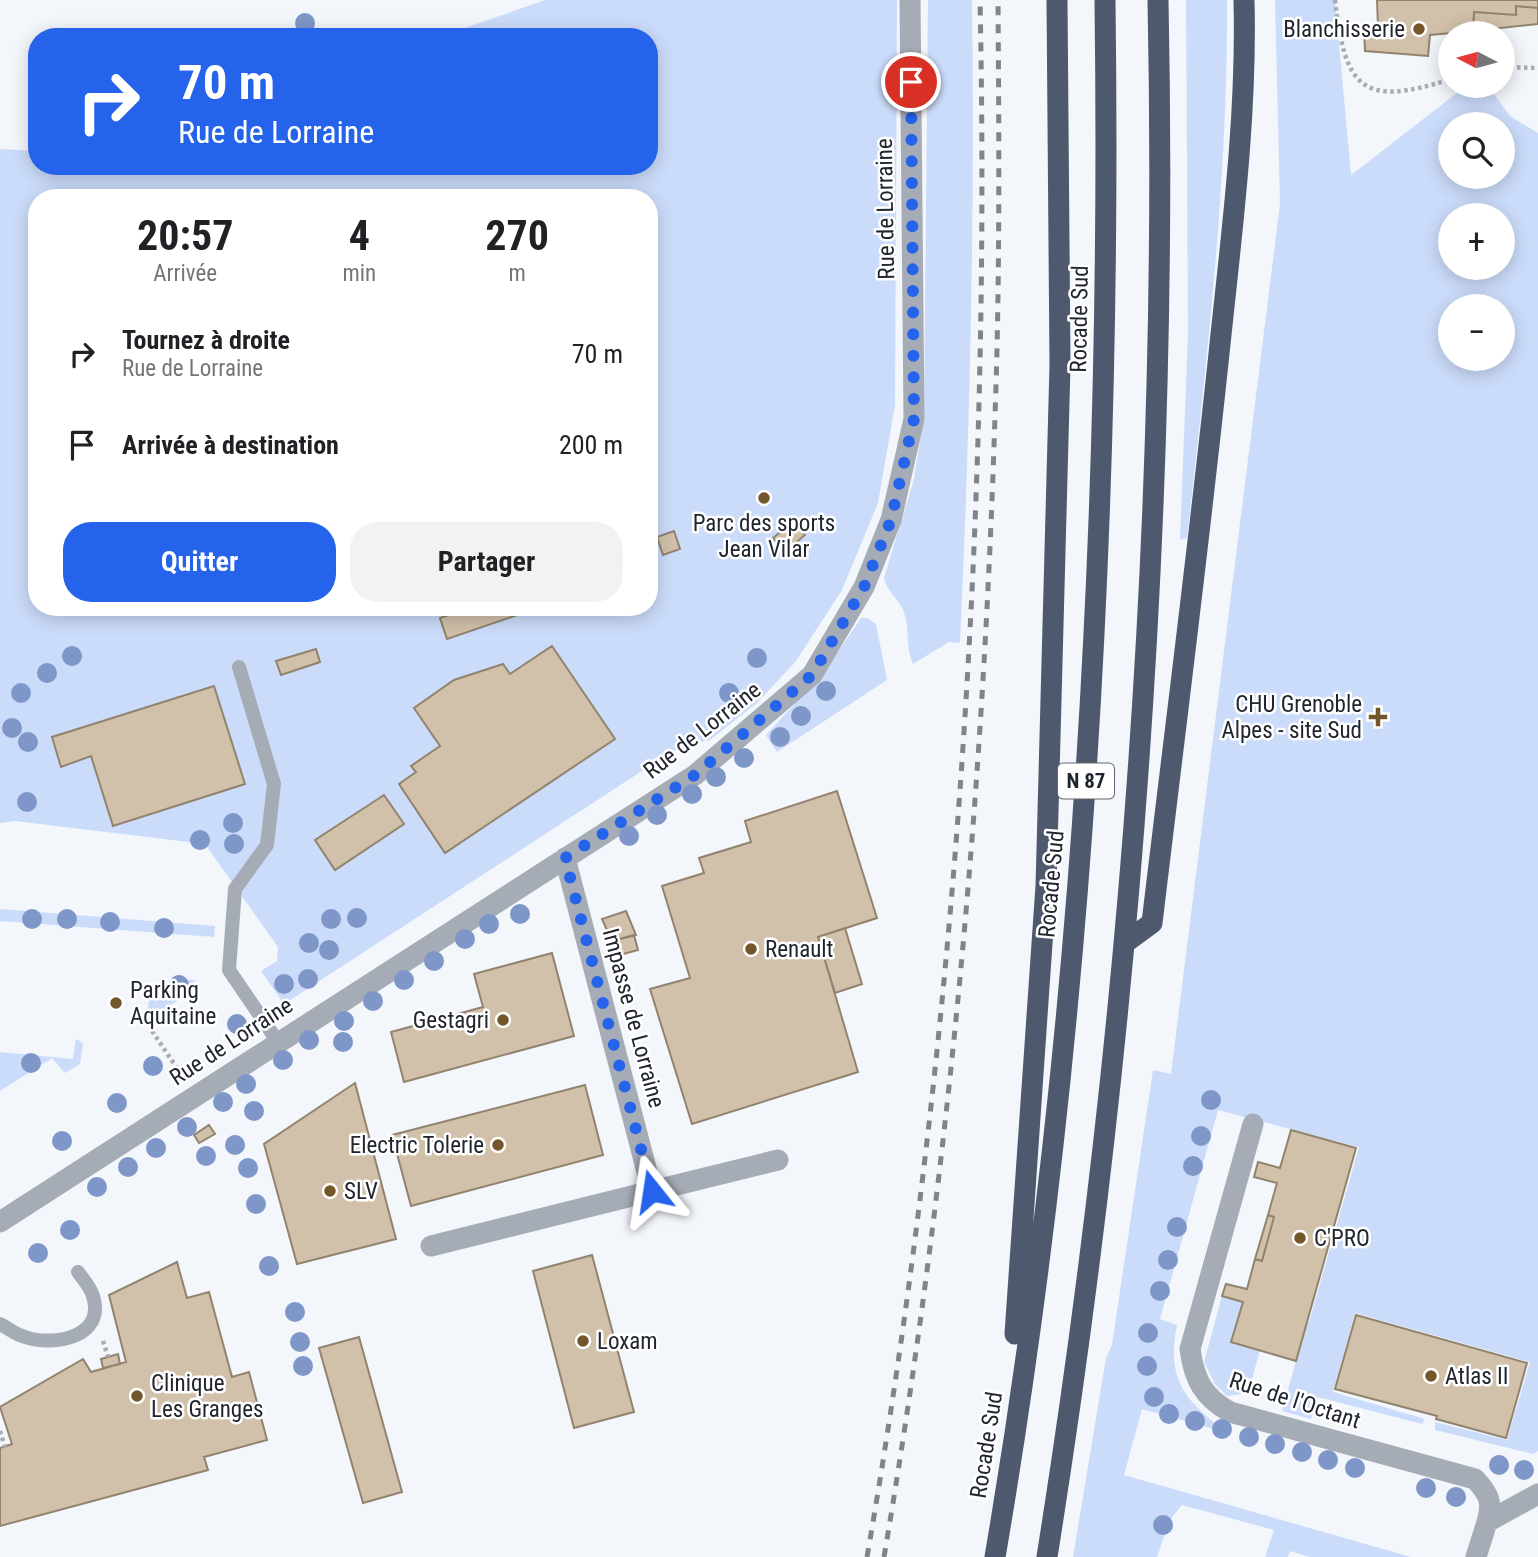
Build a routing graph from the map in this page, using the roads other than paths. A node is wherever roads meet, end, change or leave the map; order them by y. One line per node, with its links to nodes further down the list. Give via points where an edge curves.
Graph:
1 (910, 0): 7 (street, Rue de Lorraine, via 914,419 887,531 864,587 812,675 695,775)
2 (1057, 0): 18 (highway, via 1060,365 1047,873)
3 (1105, 0): 18 (highway, Rocade Sud / N 87, via 1105,370 1093,675 1059,1093)
4 (1158, 0): 8 (highway, N 87, via 1157,410 1151,583)
5 (1244, 0): 8 (highway, via 1233,218 1152,923)
6 (239, 667): 9 (lane, via 274,784 267,845 235,889 229,970)
7 (565, 858): 9 (street, Rue de Lorraine); 12 (street, Impasse de Lorraine)
8 (1126, 942): 21 (highway, N 87, via 1069,1421)
9 (278, 1042): 13 (street, Rue de Lorraine)
10 (1253, 1124): 19 (street, Rue de l'Octant, via 1190,1349 1201,1388 1230,1412 1475,1479 1492,1506)
11 (778, 1160): 12 (street)
12 (652, 1191): 14 (street)
13 (0, 1222)
14 (431, 1246)
15 (78, 1272): 16 (lane, via 93,1297 94,1321 87,1331 60,1340 25,1338)
16 (0, 1324)
17 (1538, 1494): 19 (street)
18 (1001, 1522): 20 (highway, Rocade Sud / N 87)
19 (1487, 1522): 22 (street, Rue de l'Octant)
20 (995, 1557)
21 (1047, 1557)
22 (1476, 1557)

